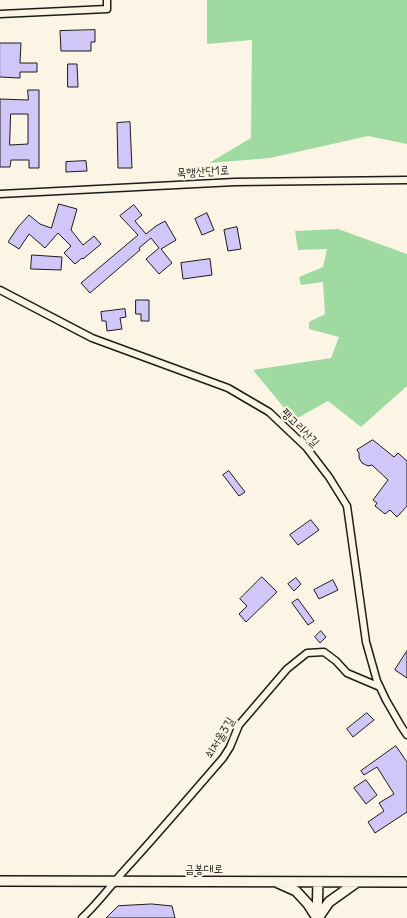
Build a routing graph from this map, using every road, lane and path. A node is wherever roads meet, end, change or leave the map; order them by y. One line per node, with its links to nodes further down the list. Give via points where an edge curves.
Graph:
1 (107, 0): 2 (street, via 107,9)
2 (0, 14)
3 (407, 180): 4 (street, 목행산단1로, via 235,182)
4 (0, 194)
5 (0, 290): 6 (street, 팽고리산길, via 92,338 228,388 269,412 306,447 330,477 347,506 366,642)
6 (380, 687): 7 (street, 팽고리산길, via 400,726); 9 (street, 쇠저울3길, via 347,672 324,652 307,653 287,669 239,725 223,758)
7 (407, 734)
8 (0, 881): 9 (street, 금봉대로)
9 (114, 882): 10 (street, 금봉대로); 14 (street, 쇠저울3길)
10 (275, 882): 11 (street, 금봉대로); 15 (street, via 296,891)
11 (318, 882): 12 (street, 금봉대로); 15 (street)
12 (357, 882): 13 (street, 금봉대로); 15 (street, via 329,902)
13 (407, 882)
14 (82, 918)
15 (317, 918)

